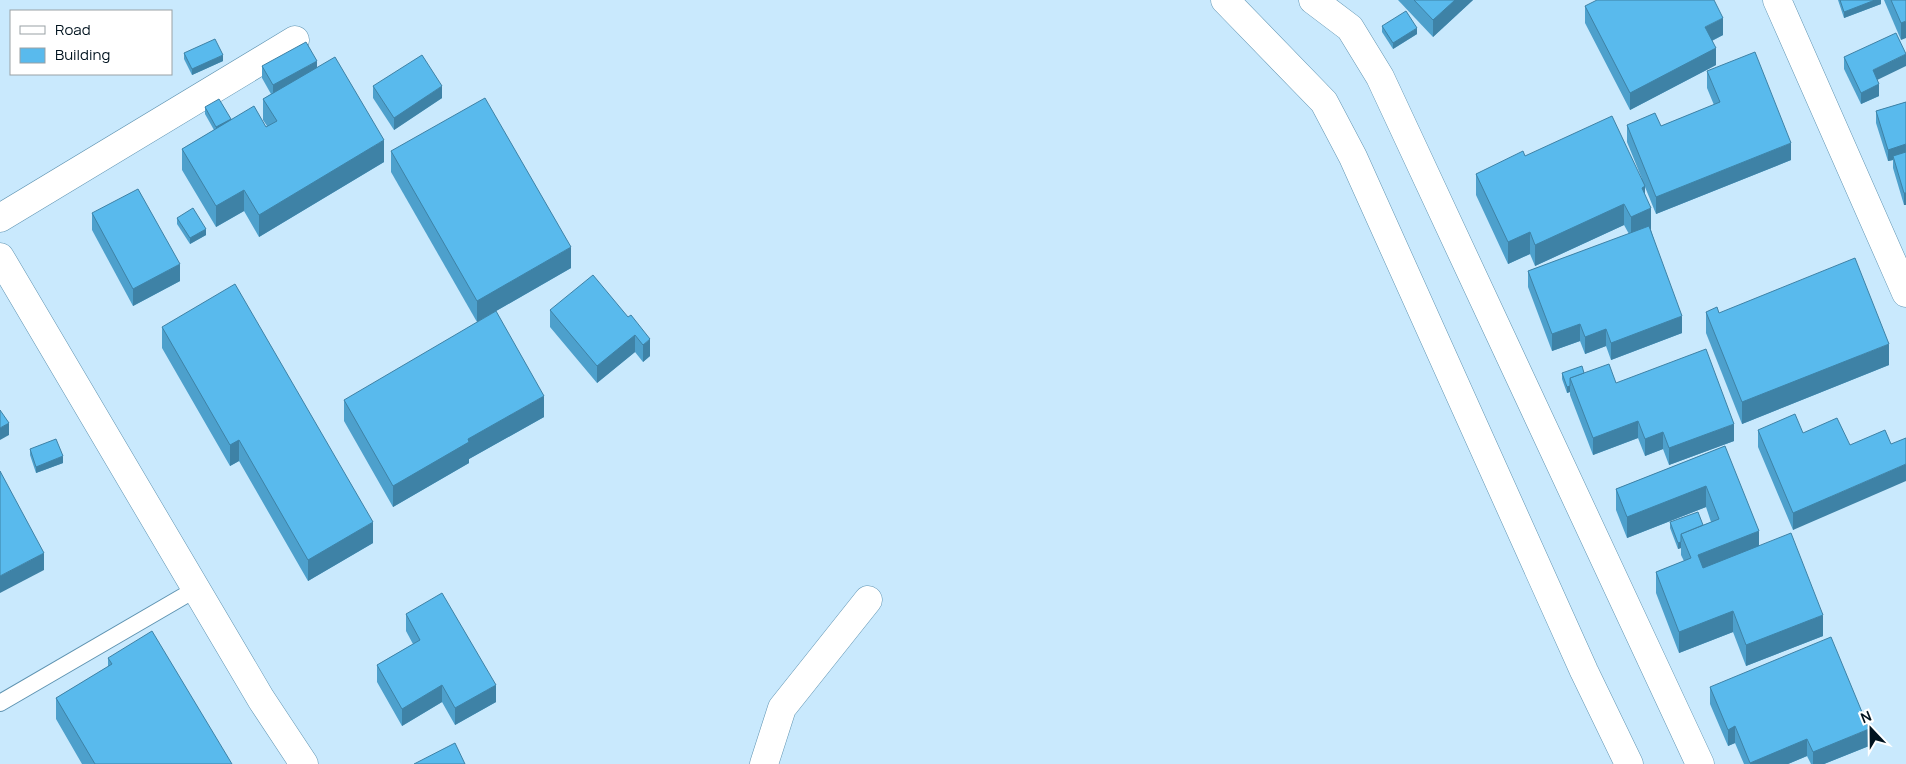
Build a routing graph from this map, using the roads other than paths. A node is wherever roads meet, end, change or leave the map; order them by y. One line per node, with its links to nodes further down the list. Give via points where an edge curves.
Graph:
1 (1225, 0): 13 (street, via 1324,102 1353,157)
2 (1313, 0): 14 (street, via 1350,28 1380,77)
3 (1777, 0): 7 (street)
4 (295, 40): 5 (street)
5 (0, 218)
6 (0, 257): 8 (street)
7 (1906, 293)
8 (196, 589): 10 (lane); 11 (street)
9 (868, 600): 12 (street, via 782,708)
10 (0, 703)
11 (304, 764)
12 (764, 764)
13 (1629, 764)
14 (1700, 764)

